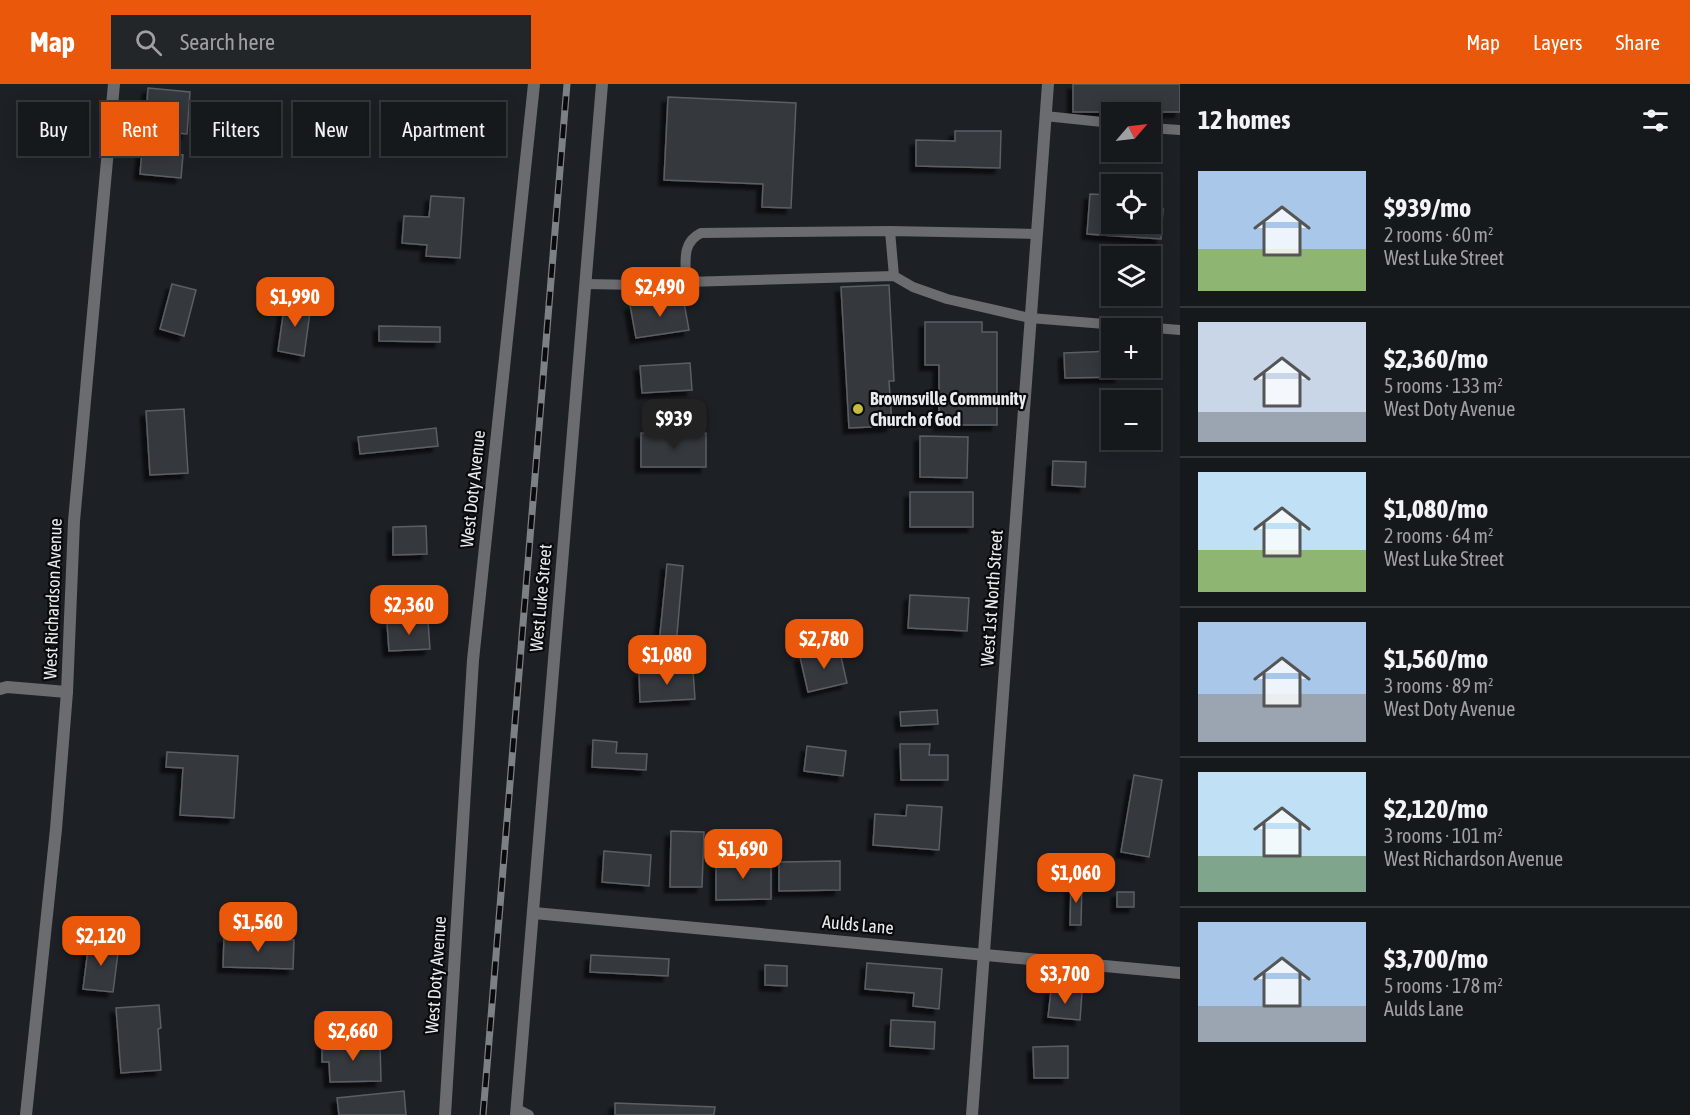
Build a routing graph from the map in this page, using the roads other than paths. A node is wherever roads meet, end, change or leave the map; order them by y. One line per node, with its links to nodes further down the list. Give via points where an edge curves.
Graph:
1 (114, 84): 17 (street, West Richardson Avenue, via 74,521)
2 (534, 84): 23 (street, West Doty Avenue, via 473,660)
3 (602, 84): 13 (street, West Luke Street)
4 (1048, 84): 5 (street, West 1st North Street)
5 (1045, 116): 6 (lane); 10 (street, West 1st North Street)
6 (1101, 122)
7 (1161, 129): 8 (lane)
8 (1180, 130)
9 (890, 231): 10 (lane); 11 (lane); 12 (lane, via 701,233 692,237 685,250)
10 (1037, 234): 14 (street, West 1st North Street)
11 (894, 276): 12 (lane); 14 (lane, via 913,288 947,299)
12 (686, 282): 13 (lane)
13 (585, 284): 18 (street, West Luke Street)
14 (1030, 318): 15 (lane); 19 (street, West 1st North Street)
15 (1180, 330)
16 (0, 689): 17 (street)
17 (67, 692): 22 (street, West Richardson Avenue)
18 (534, 913): 19 (street, Aulds Lane); 21 (street, West Luke Street)
19 (984, 954): 20 (street, Aulds Lane); 25 (street, West 1st North Street)
20 (1180, 973)
21 (517, 1112): 24 (lane)
22 (26, 1115)
23 (445, 1115)
24 (529, 1115)
25 (972, 1115)

